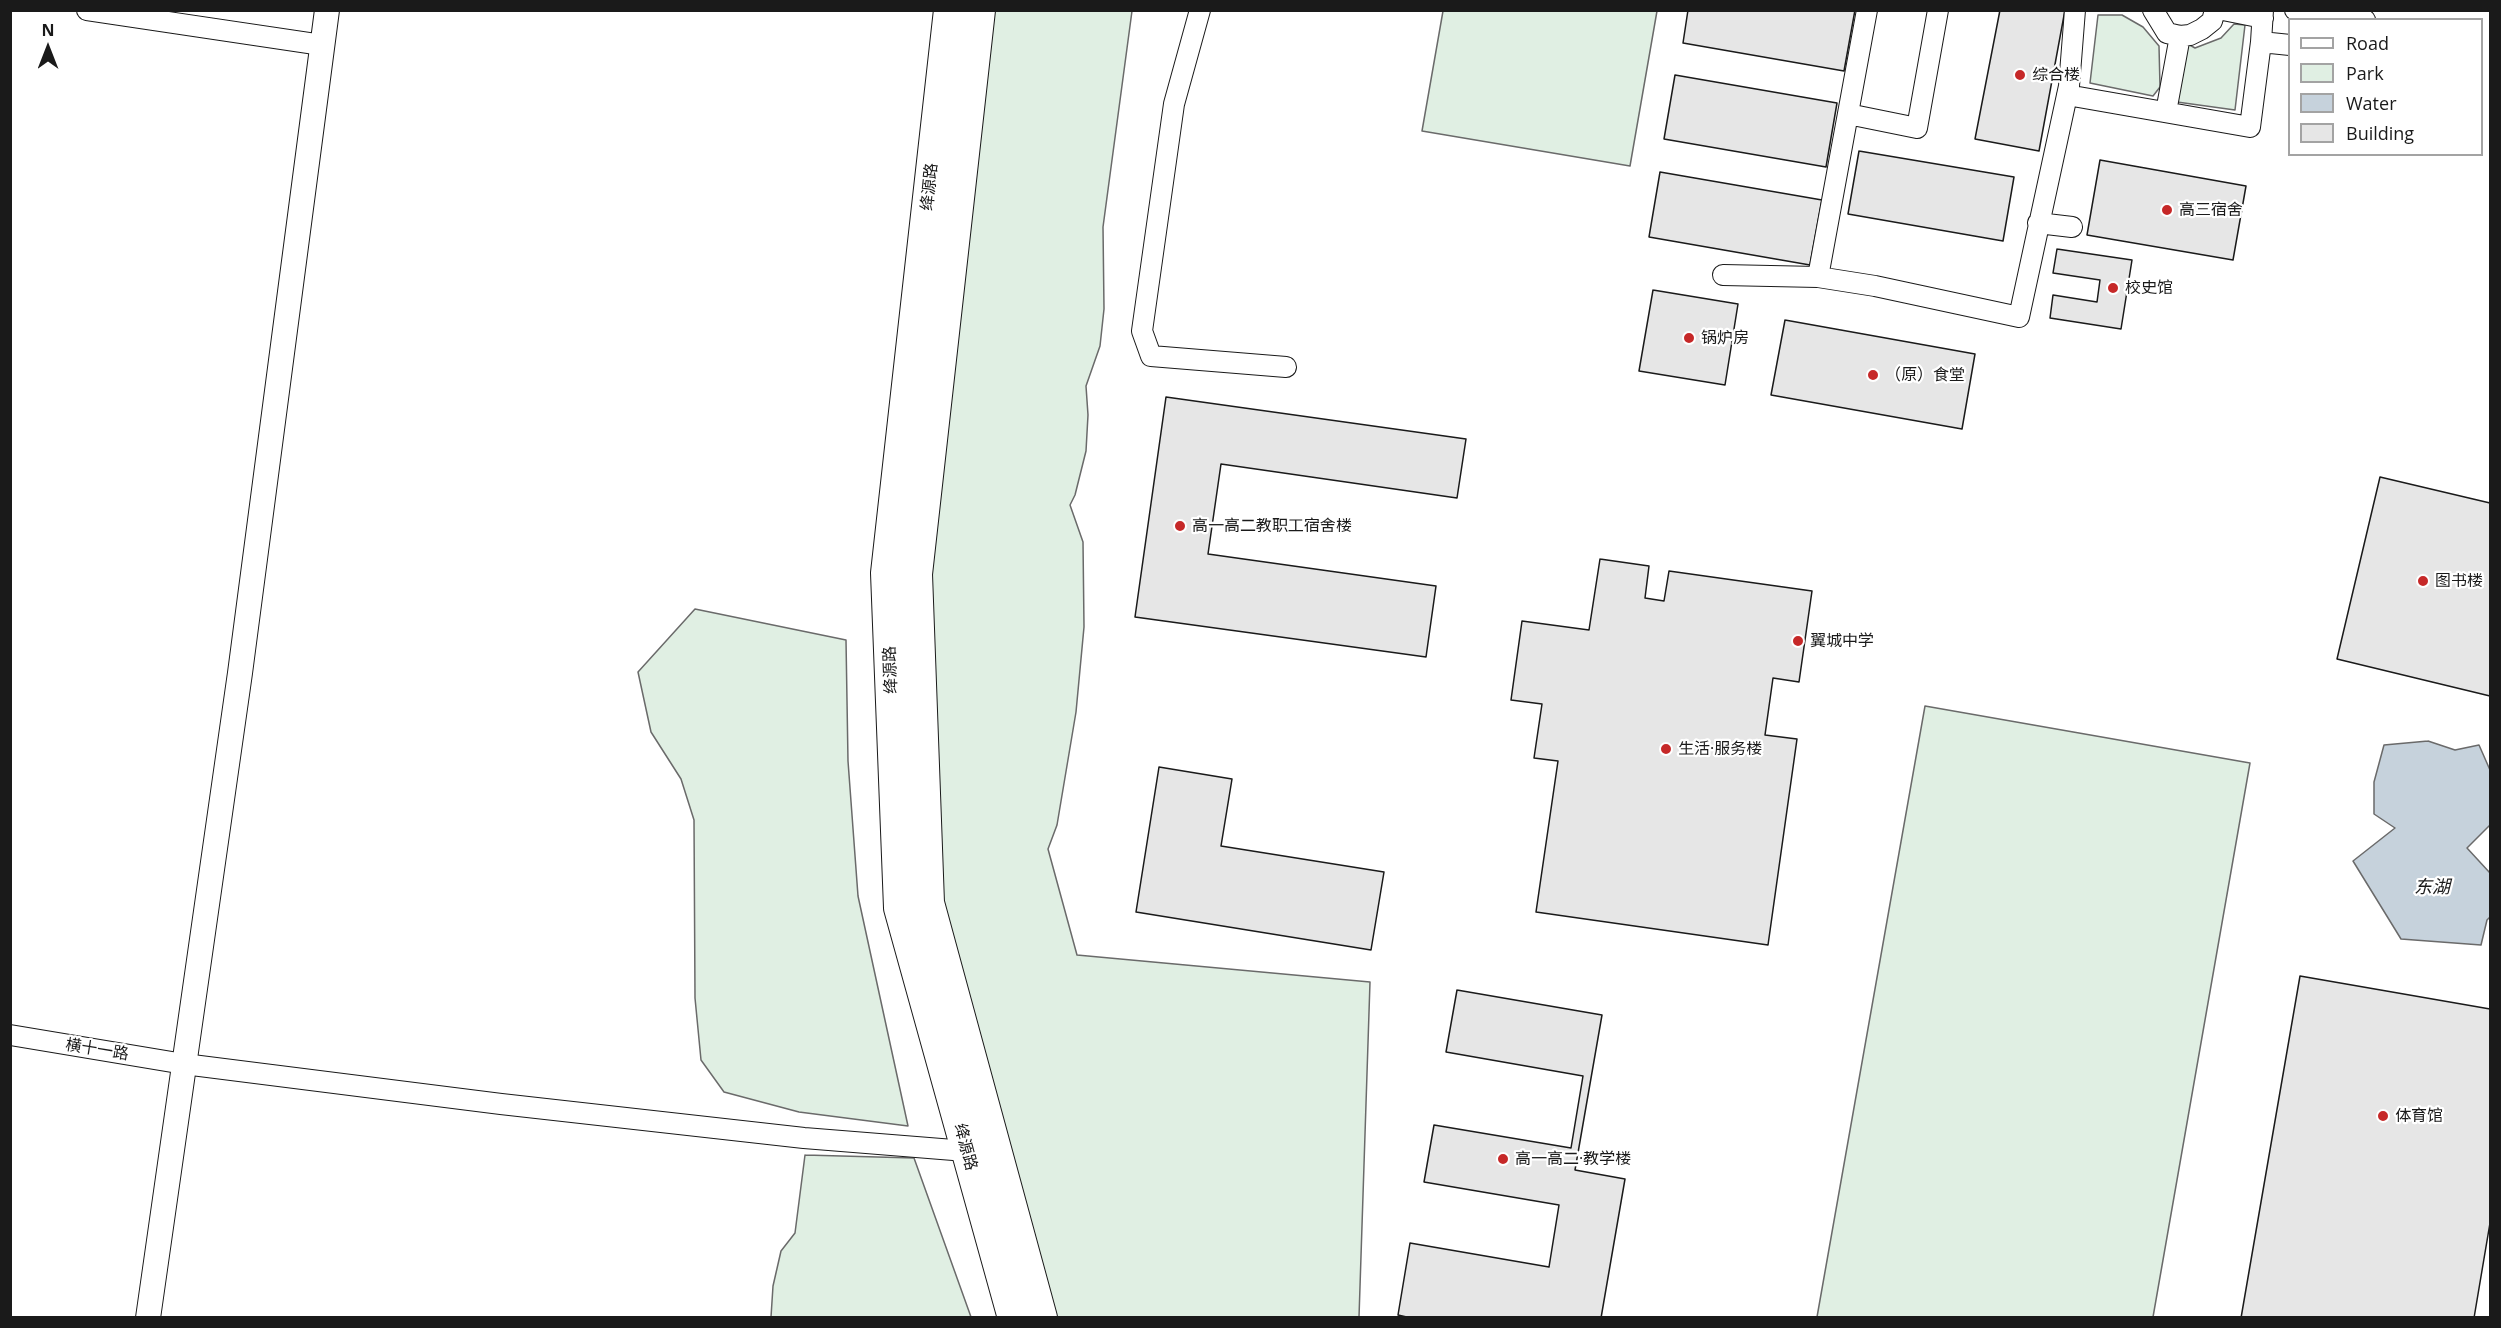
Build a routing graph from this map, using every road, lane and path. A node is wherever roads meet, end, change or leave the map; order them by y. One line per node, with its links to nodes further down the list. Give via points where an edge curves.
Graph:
1 (87, 10): 17 (street)
2 (327, 10): 17 (street)
3 (950, 10): 29 (highway, 绛源路, via 887,573 900,908)
4 (979, 10): 32 (highway, 绛源路, via 916,574 928,903)
5 (1200, 10): 26 (street, via 1174,104 1142,331 1152,356)
6 (1867, 10): 21 (street)
7 (1938, 10): 21 (street, via 1917,128)
8 (2075, 10): 19 (street)
9 (2153, 10): 15 (street, via 2167,33)
10 (2215, 10): 15 (street, via 2212,21 2202,29)
11 (2223, 10): 13 (street)
12 (2295, 10): 14 (street)
13 (2263, 14): 16 (street)
14 (2351, 18)
15 (2180, 36): 20 (street)
16 (2261, 42): 18 (street); 20 (street, via 2250,127)
17 (322, 45): 28 (street, via 242,661)
18 (2288, 45)
19 (2067, 95): 20 (street); 22 (street)
20 (2166, 112)
21 (1848, 114): 25 (street)
22 (2038, 223): 23 (street); 25 (street, via 2019,316)
23 (2072, 227)
24 (1723, 275): 25 (street)
25 (1818, 277)
26 (1286, 367)
27 (10, 1035): 28 (street, 横十一路)
28 (184, 1064): 29 (street, 横十一路, via 804,1138); 30 (street)
29 (966, 1151): 31 (highway, 绛源路)
30 (148, 1317)
31 (1014, 1317)
32 (1041, 1317)

